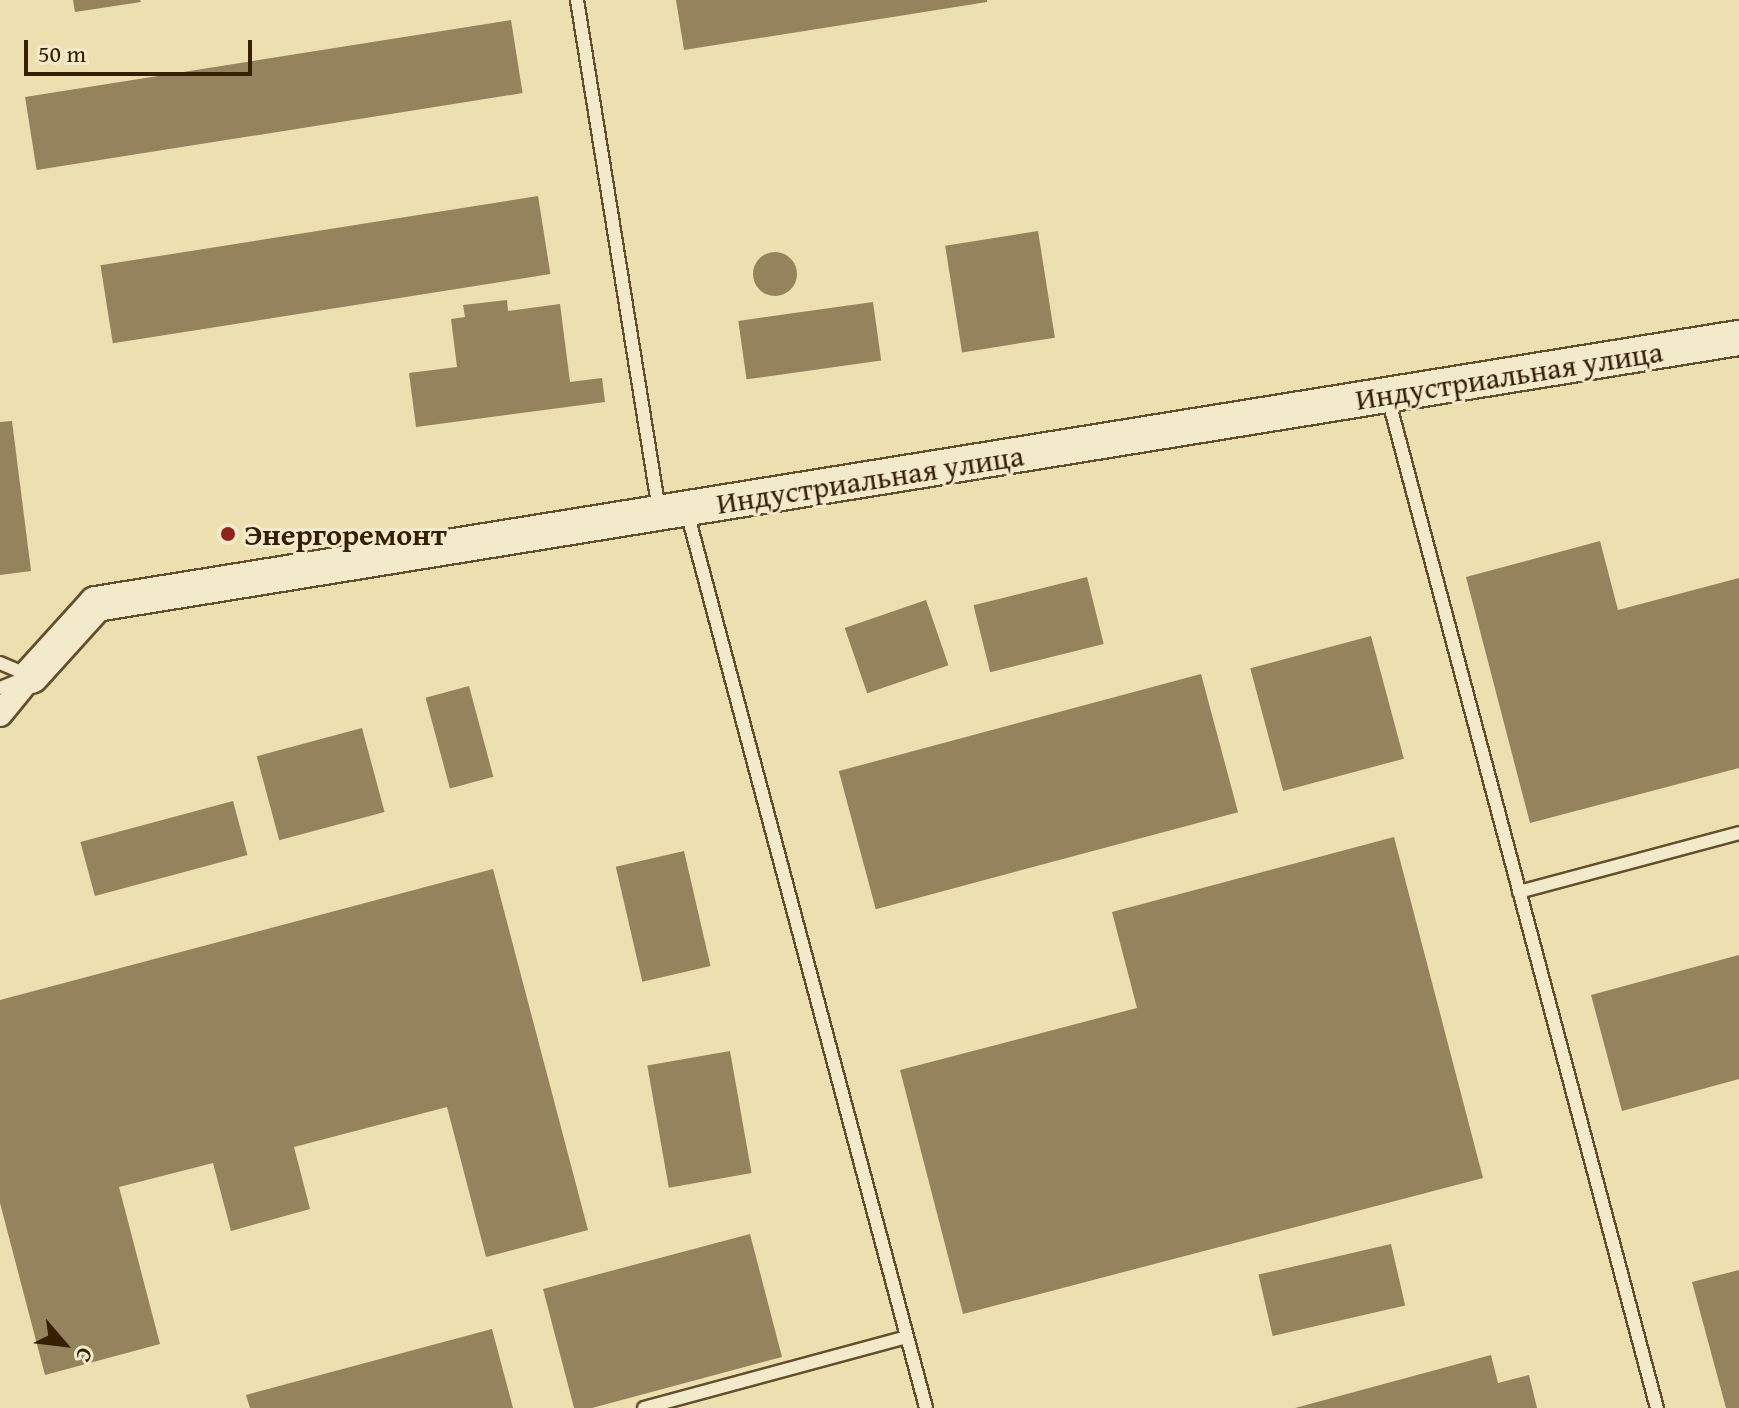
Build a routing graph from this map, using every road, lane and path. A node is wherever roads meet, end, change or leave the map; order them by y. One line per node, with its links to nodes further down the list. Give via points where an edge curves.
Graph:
1 (577, 0): 4 (lane)
2 (1739, 338): 3 (street, Индустриальная улица)
3 (1387, 395): 4 (street, Индустриальная улица); 8 (lane)
4 (673, 511): 5 (street, Индустриальная улица, via 96,604); 9 (lane)
5 (10, 676): 6 (street)
6 (0, 714)
7 (1739, 833): 8 (lane)
8 (1519, 892): 12 (lane)
9 (907, 1337): 10 (lane); 11 (lane)
10 (644, 1408)
11 (926, 1408)
12 (1657, 1408)

